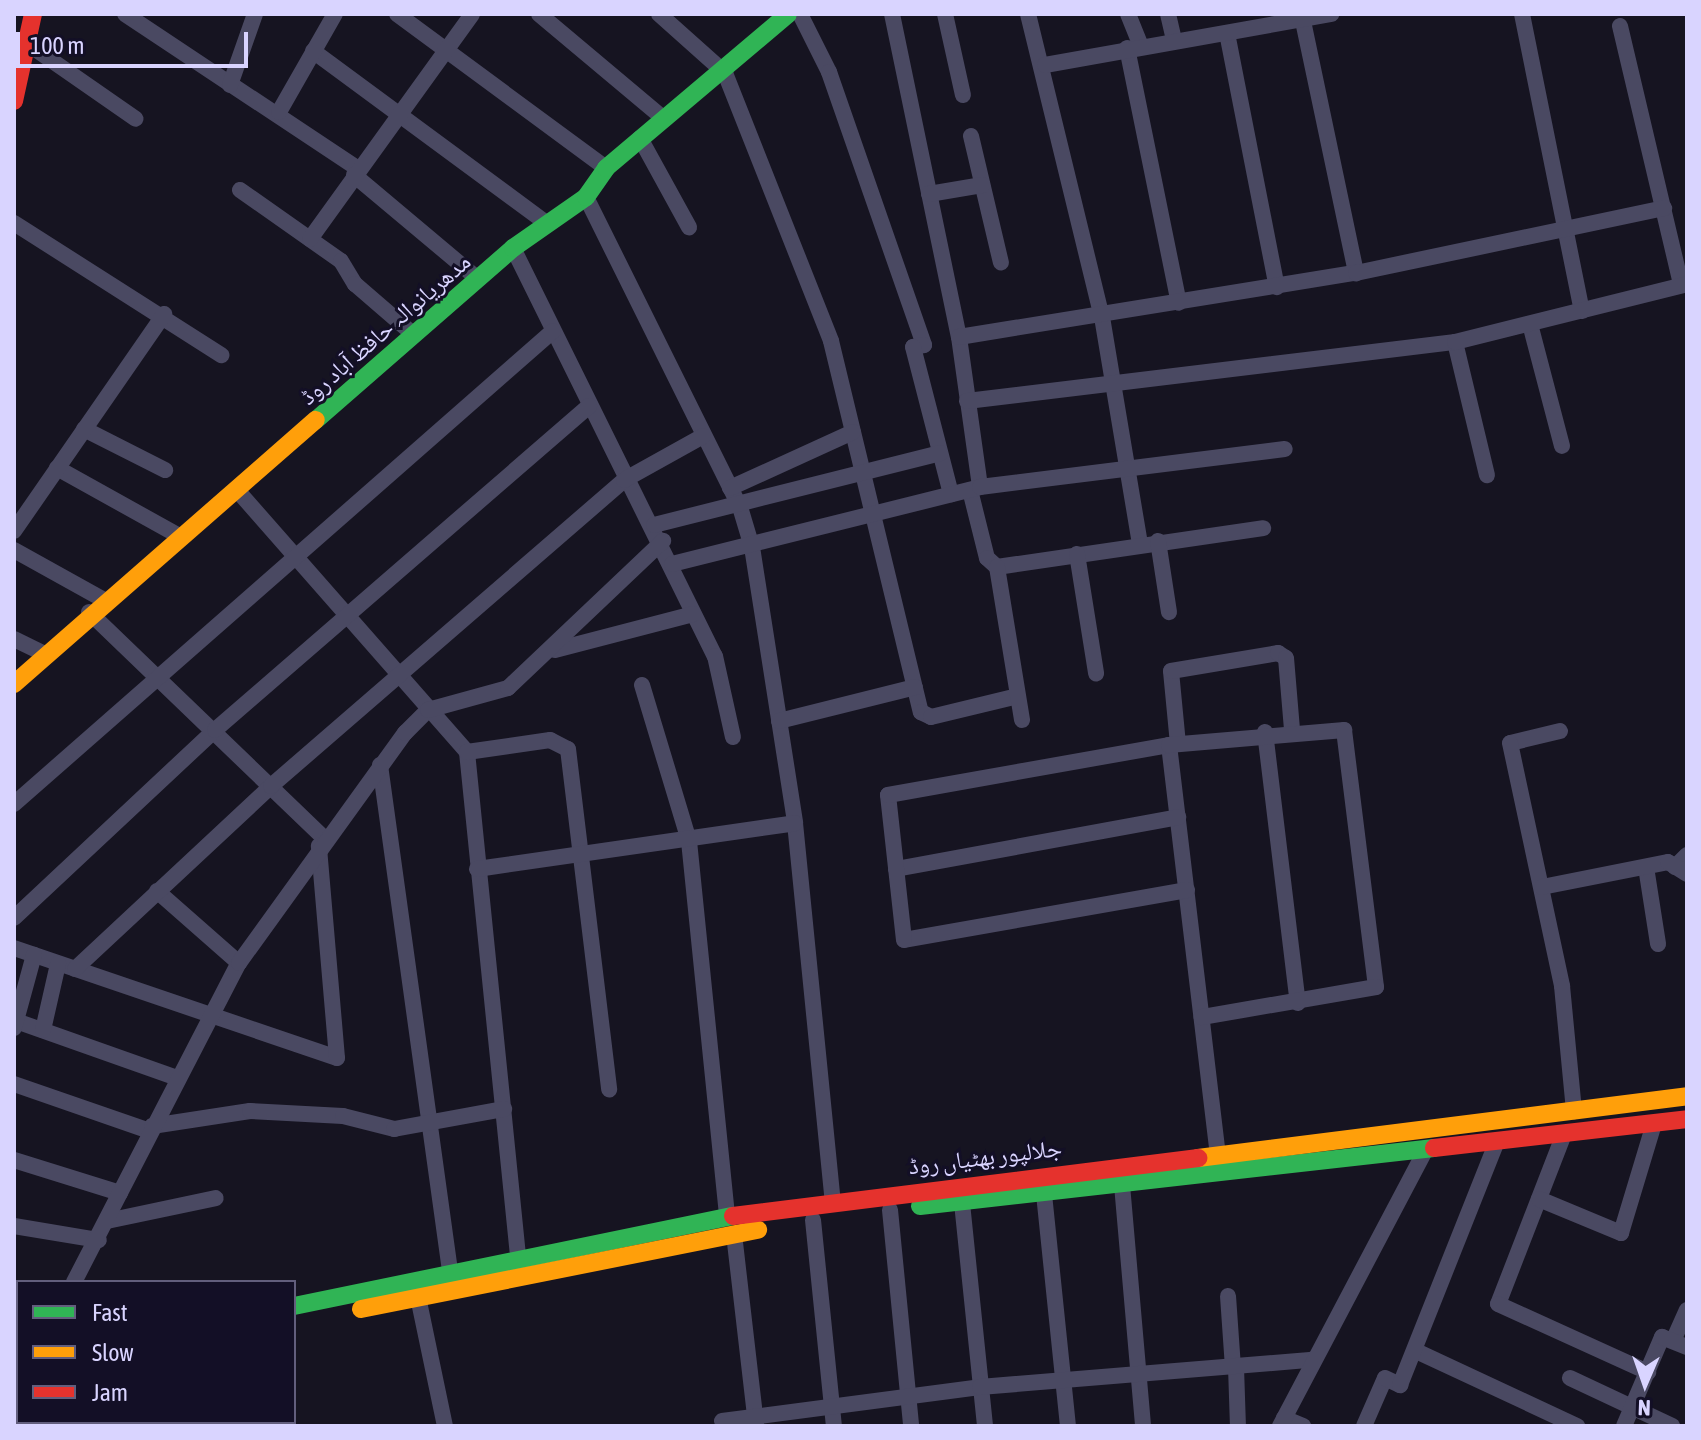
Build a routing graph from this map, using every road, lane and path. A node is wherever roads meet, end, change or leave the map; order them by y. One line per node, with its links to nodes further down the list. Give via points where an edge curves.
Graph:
1 (33, 14): 22 (main road)
2 (125, 14): 29 (street)
3 (255, 14): 29 (street)
4 (335, 14): 24 (street)
5 (397, 14): 25 (street)
6 (472, 14): 25 (street)
7 (539, 14): 34 (street)
8 (659, 14): 27 (street)
9 (788, 14): 27 (main road, مدھریانوالہ حافظ آباد روڈ)
10 (800, 14): 74 (street, via 829,72 924,345 913,347)
11 (892, 14): 42 (street)
12 (945, 14): 30 (street)
13 (1028, 14): 26 (street)
14 (1128, 14): 23 (street)
15 (1168, 14): 21 (street)
16 (1332, 14): 18 (street)
17 (1522, 14): 48 (street)
18 (1303, 21): 20 (street); 52 (street)
19 (1620, 26): 44 (street)
20 (1227, 33): 21 (street); 55 (street)
21 (1174, 41): 23 (street)
22 (28, 44): 28 (main road); 35 (street)
23 (1134, 47): 26 (street); 56 (street)
24 (313, 51): 32 (street); 33 (street)
25 (446, 52): 33 (street); 38 (street)
26 (1045, 65): 59 (street)
27 (725, 73): 34 (main road, مدھریانوالہ حافظ آباد روڈ); 70 (street, via 831,341)
28 (17, 74): 31 (main road)
29 (230, 85): 32 (street)
30 (963, 95)
31 (14, 101)
32 (279, 112): 39 (street)
33 (397, 114): 39 (street); 46 (street)
34 (663, 118): 37 (main road, مدھریانوالہ حافظ آباد روڈ)
35 (136, 119)
36 (971, 136): 40 (street)
37 (640, 138): 38 (main road, مدھریانوالہ حافظ آباد روڈ); 47 (street)
38 (606, 168): 43 (main road, مدھریانوالہ حافظ آباد روڈ)
39 (356, 172): 49 (street); 53 (street)
40 (982, 185): 42 (street); 51 (street)
41 (240, 190): 49 (street)
42 (929, 194): 63 (street)
43 (586, 197): 46 (main road, مدھریانوالہ حافظ آباد روڈ); 71 (street)
44 (1664, 208): 48 (street); 54 (street)
45 (14, 223): 58 (street, via 131,302)
46 (546, 223): 50 (main road, مدھریانوالہ حافظ آباد روڈ)
47 (689, 227)
48 (1565, 229): 52 (street); 57 (street)
49 (310, 239): 62 (street)
50 (513, 248): 53 (main road, مدھریانوالہ حافظ آباد روڈ); 61 (street)
51 (1001, 263)
52 (1356, 273): 55 (street)
53 (478, 279): 62 (main road, مدھریانوالہ حافظ آباد روڈ)
54 (1684, 285): 57 (street)
55 (1277, 287): 56 (street)
56 (1179, 303): 59 (street)
57 (1582, 311): 60 (street)
58 (164, 314): 65 (street); 69 (street)
59 (1102, 317): 63 (street); 66 (street)
60 (1530, 324): 64 (street); 72 (street)
61 (553, 331): 68 (street); 97 (street)
62 (414, 335): 83 (main road, مدھریانوالہ حافظ آباد روڈ)
63 (959, 337): 67 (street)
64 (1455, 342): 66 (street); 79 (street)
65 (221, 355)
66 (1113, 383): 67 (street); 77 (street)
67 (967, 401): 82 (street)
68 (589, 406): 80 (street); 104 (street)
69 (84, 429): 75 (street); 76 (street)
70 (853, 432): 78 (street); 81 (street)
71 (703, 436): 80 (street); 81 (street)
72 (1562, 446)
73 (1285, 449): 77 (street)
74 (940, 453): 78 (street); 84 (street)
75 (57, 468): 89 (street); 90 (street)
76 (165, 470)
77 (1128, 470): 82 (street); 93 (street)
78 (862, 471): 85 (street); 86 (street)
79 (1487, 475)
80 (624, 480): 87 (street); 108 (street)
81 (730, 488): 85 (street)
82 (975, 488): 84 (street); 99 (street, via 987,558)
83 (237, 490): 90 (main road, مدھریانوالہ حافظ آباد روڈ); 97 (street)
84 (951, 494): 86 (street)
85 (740, 507): 87 (street); 94 (street)
86 (872, 513): 94 (street); 113 (street)
87 (654, 525): 91 (street)
88 (1263, 528): 92 (street)
89 (14, 531)
90 (181, 537): 100 (main road, مدھریانوالہ حافظ آباد روڈ)
91 (663, 541): 98 (street); 106 (street)
92 (1158, 541): 93 (street); 102 (street)
93 (1140, 543): 96 (street)
94 (752, 547): 98 (street); 117 (street)
95 (14, 550): 100 (street)
96 (1077, 554): 99 (street); 109 (street)
97 (292, 557): 104 (street); 110 (street)
98 (672, 564): 103 (street)
99 (997, 567): 114 (street)
100 (104, 600): 101 (main road, مدھریانوالہ حافظ آباد روڈ)
101 (89, 612): 107 (main road, مدھریانوالہ حافظ آباد روڈ); 110 (street)
102 (1169, 612)
103 (693, 614): 106 (street); 122 (street, via 715,656)
104 (344, 618): 108 (street); 118 (street)
105 (14, 639): 107 (street)
106 (552, 651): 115 (street, via 508,688)
107 (45, 654): 111 (main road, مدھریانوالہ حافظ آباد روڈ)
108 (400, 673): 115 (street); 126 (street)
109 (1096, 673)
110 (162, 676): 118 (street); 127 (street)
111 (14, 684)
112 (642, 685): 130 (street)
113 (915, 687): 114 (street, via 921,712 931,717); 117 (street)
114 (1018, 696): 116 (street)
115 (428, 710): 124 (street); 125 (street)
116 (1022, 720)
117 (779, 721): 129 (street)
118 (215, 730): 126 (street); 140 (street)
119 (1292, 730): 121 (street); 123 (street, via 1286,658 1278,653 1171,671); 146 (street, via 1335,726 1350,742 1379,981 1370,991)
120 (1560, 731): 137 (street, via 1510,743)
121 (1265, 732): 123 (street); 146 (street)
122 (733, 737)
123 (1173, 744): 128 (street); 136 (street, via 891,791)
124 (467, 752): 132 (street, via 560,742 568,749); 135 (street)
125 (380, 765): 131 (street); 158 (street)
126 (271, 786): 131 (street); 139 (street)
127 (14, 804)
128 (1178, 817): 136 (street); 138 (street)
129 (795, 823): 130 (street); 171 (street)
130 (689, 841): 132 (street); 176 (street)
131 (322, 842): 144 (street); 148 (street, via 337,1058)
132 (581, 855): 135 (street); 153 (street)
133 (1683, 865): 134 (street)
134 (1646, 867): 137 (street); 141 (street)
135 (477, 869): 155 (street)
136 (896, 869): 138 (street, via 904,940)
137 (1542, 887): 156 (street)
138 (1187, 890): 147 (street)
139 (157, 891): 144 (street); 145 (street)
140 (14, 918)
141 (1658, 944)
142 (14, 948): 143 (street)
143 (34, 955): 145 (street); 149 (street)
144 (239, 963): 148 (street)
145 (66, 967): 148 (street); 150 (street)
146 (1298, 1003): 147 (street)
147 (1202, 1017): 164 (street)
148 (208, 1018): 151 (street)
149 (15, 1025): 150 (street)
150 (43, 1030): 151 (street)
151 (177, 1078): 160 (street)
152 (14, 1084): 160 (street)
153 (609, 1090)
154 (1687, 1096): 156 (main road, جلالپور بھٹیاں روڈ)
155 (504, 1109): 158 (street); 179 (street)
156 (1574, 1111): 164 (main road, جلالپور بھٹیاں روڈ)
157 (1687, 1119): 159 (main road, جلالپور بھٹیاں روڈ)
158 (425, 1122): 160 (street, via 394,1129 343,1116 250,1111); 180 (street)
159 (1654, 1124): 161 (main road, جلالپور بھٹیاں روڈ); 170 (street, via 1621,1233)
160 (151, 1129): 167 (street)
161 (1564, 1134): 162 (main road, جلالپور بھٹیاں روڈ); 170 (street)
162 (1497, 1141): 163 (main road, جلالپور بھٹیاں روڈ); 188 (street)
163 (1426, 1149): 166 (main road, جلالپور بھٹیاں روڈ); 189 (street)
164 (1218, 1155): 171 (main road, جلالپور بھٹیاں روڈ)
165 (14, 1160): 167 (street)
166 (1122, 1185): 168 (main road, جلالپور بھٹیاں روڈ); 192 (street)
167 (120, 1193): 175 (street)
168 (1044, 1194): 172 (main road, جلالپور بھٹیاں روڈ); 194 (street)
169 (216, 1198): 175 (street)
170 (1539, 1199): 191 (street, via 1498,1304)
171 (833, 1201): 176 (main road, جلالپور بھٹیاں روڈ)
172 (962, 1203): 173 (main road, جلالپور بھٹیاں روڈ); 195 (street)
173 (890, 1210): 174 (main road, جلالپور بھٹیاں روڈ); 196 (street)
174 (813, 1220): 176 (main road, جلالپور بھٹیاں روڈ); 197 (street)
175 (107, 1221): 178 (street)
176 (731, 1225): 179 (main road, جلالپور بھٹیاں روڈ); 183 (main road, جلالپور بھٹیاں روڈ); 201 (street)
177 (14, 1226): 178 (street)
178 (99, 1240): 181 (street)
179 (518, 1256): 180 (main road, جلالپور بھٹیاں روڈ)
180 (450, 1271): 184 (main road, جلالپور بھٹیاں روڈ)
181 (75, 1280)
182 (1228, 1296): 190 (street)
183 (418, 1297): 186 (main road, جلالپور بھٹیاں روڈ); 203 (street)
184 (296, 1306)
185 (1687, 1310): 187 (street)
186 (296, 1323)
187 (1680, 1344): 191 (street, via 1662,1337)
188 (1416, 1351): 199 (street); 211 (street, via 1400,1385 1385,1378)
189 (1310, 1360): 190 (street); 202 (street)
190 (1235, 1367): 192 (street); 209 (street)
191 (1648, 1372): 198 (street)
192 (1140, 1374): 194 (street); 208 (street)
193 (1570, 1378): 198 (street)
194 (1063, 1380): 195 (street); 207 (street)
195 (980, 1387): 196 (street); 206 (street)
196 (908, 1396): 197 (street); 205 (street)
197 (833, 1406): 201 (street); 204 (street)
198 (1632, 1407): 213 (street); 214 (street)
199 (1544, 1419): 212 (street)
200 (722, 1421): 201 (street)
201 (756, 1421)
202 (1282, 1422): 210 (street)
203 (445, 1426)
204 (834, 1426)
205 (911, 1426)
206 (985, 1426)
207 (1068, 1426)
208 (1143, 1426)
209 (1238, 1426)
210 (1303, 1426)
211 (1364, 1426)
212 (1577, 1426)
213 (1624, 1426)
214 (1672, 1426)

